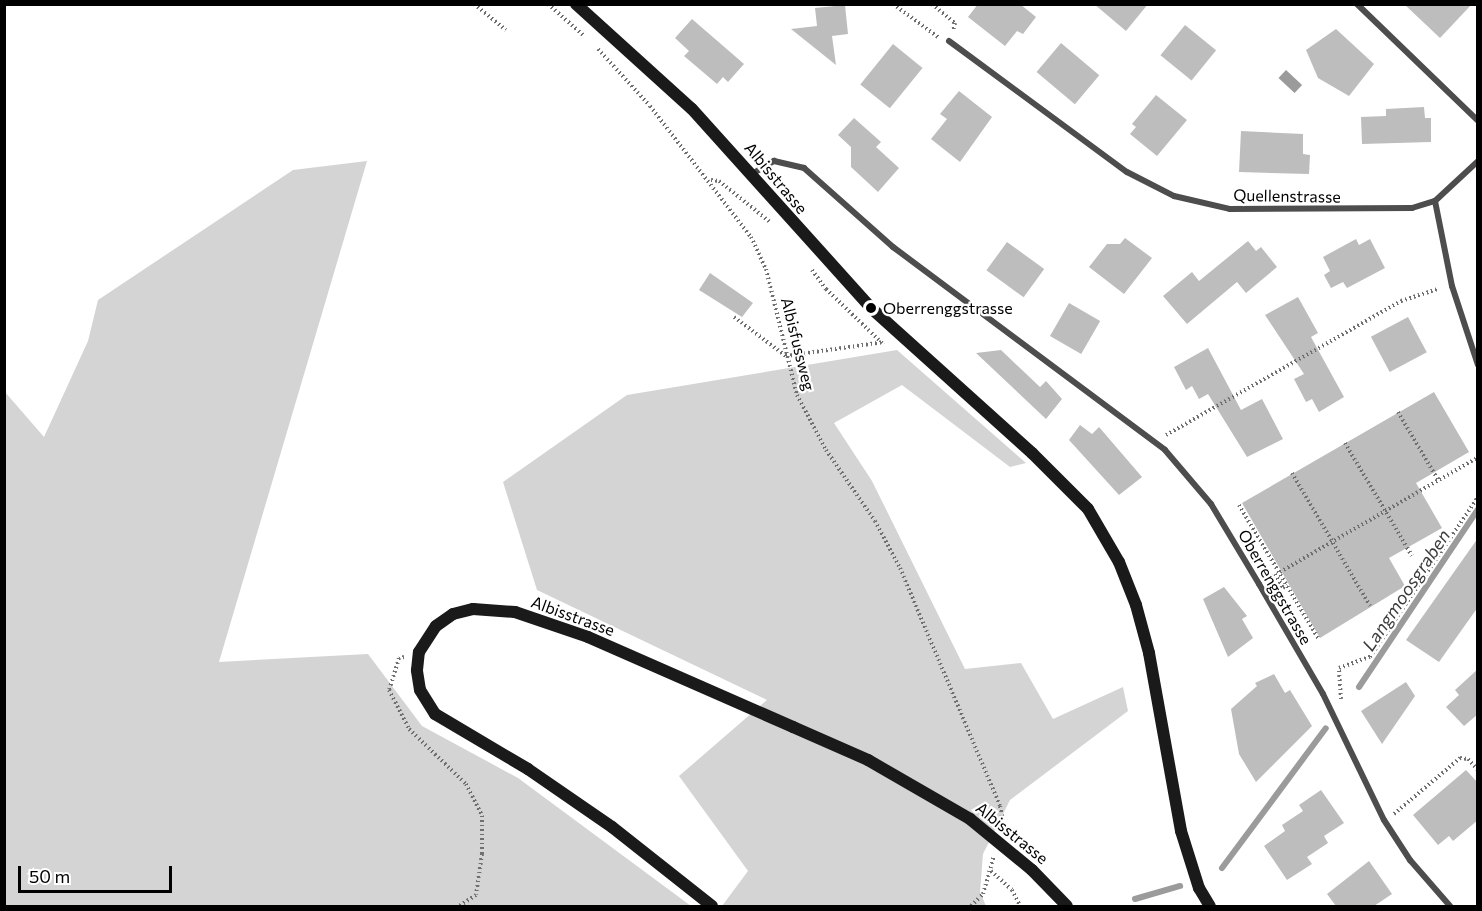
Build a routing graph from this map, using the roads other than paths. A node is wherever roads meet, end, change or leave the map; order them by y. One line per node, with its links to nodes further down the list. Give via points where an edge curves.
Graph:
1 (576, 4): 6 (main road, Albisstrasse, via 692,109)
2 (1358, 4): 4 (street)
3 (949, 41): 7 (street, Quellenstrasse, via 1128,172 1174,196 1230,209 1274,211 1412,208)
4 (1478, 121)
5 (1478, 161): 7 (street, Quellenstrasse)
6 (752, 174): 11 (main road, Albisstrasse, via 823,259 896,333 1032,453 1088,509 1109,544 1136,605 1149,653 1181,831 1199,888); 12 (street, Oberrenggstrasse, via 774,161 804,168 893,247 1158,443 1211,504 1329,709 1384,820 1410,860)
7 (1435, 201): 8 (street, via 1452,286)
8 (1478, 365)
9 (712, 906): 10 (main road, Albisstrasse, via 612,827 528,769 443,721 420,690 419,652 436,626 462,611 498,610 551,623 868,760 1001,836)
10 (1067, 906)
11 (1210, 906)
12 (1450, 906)

